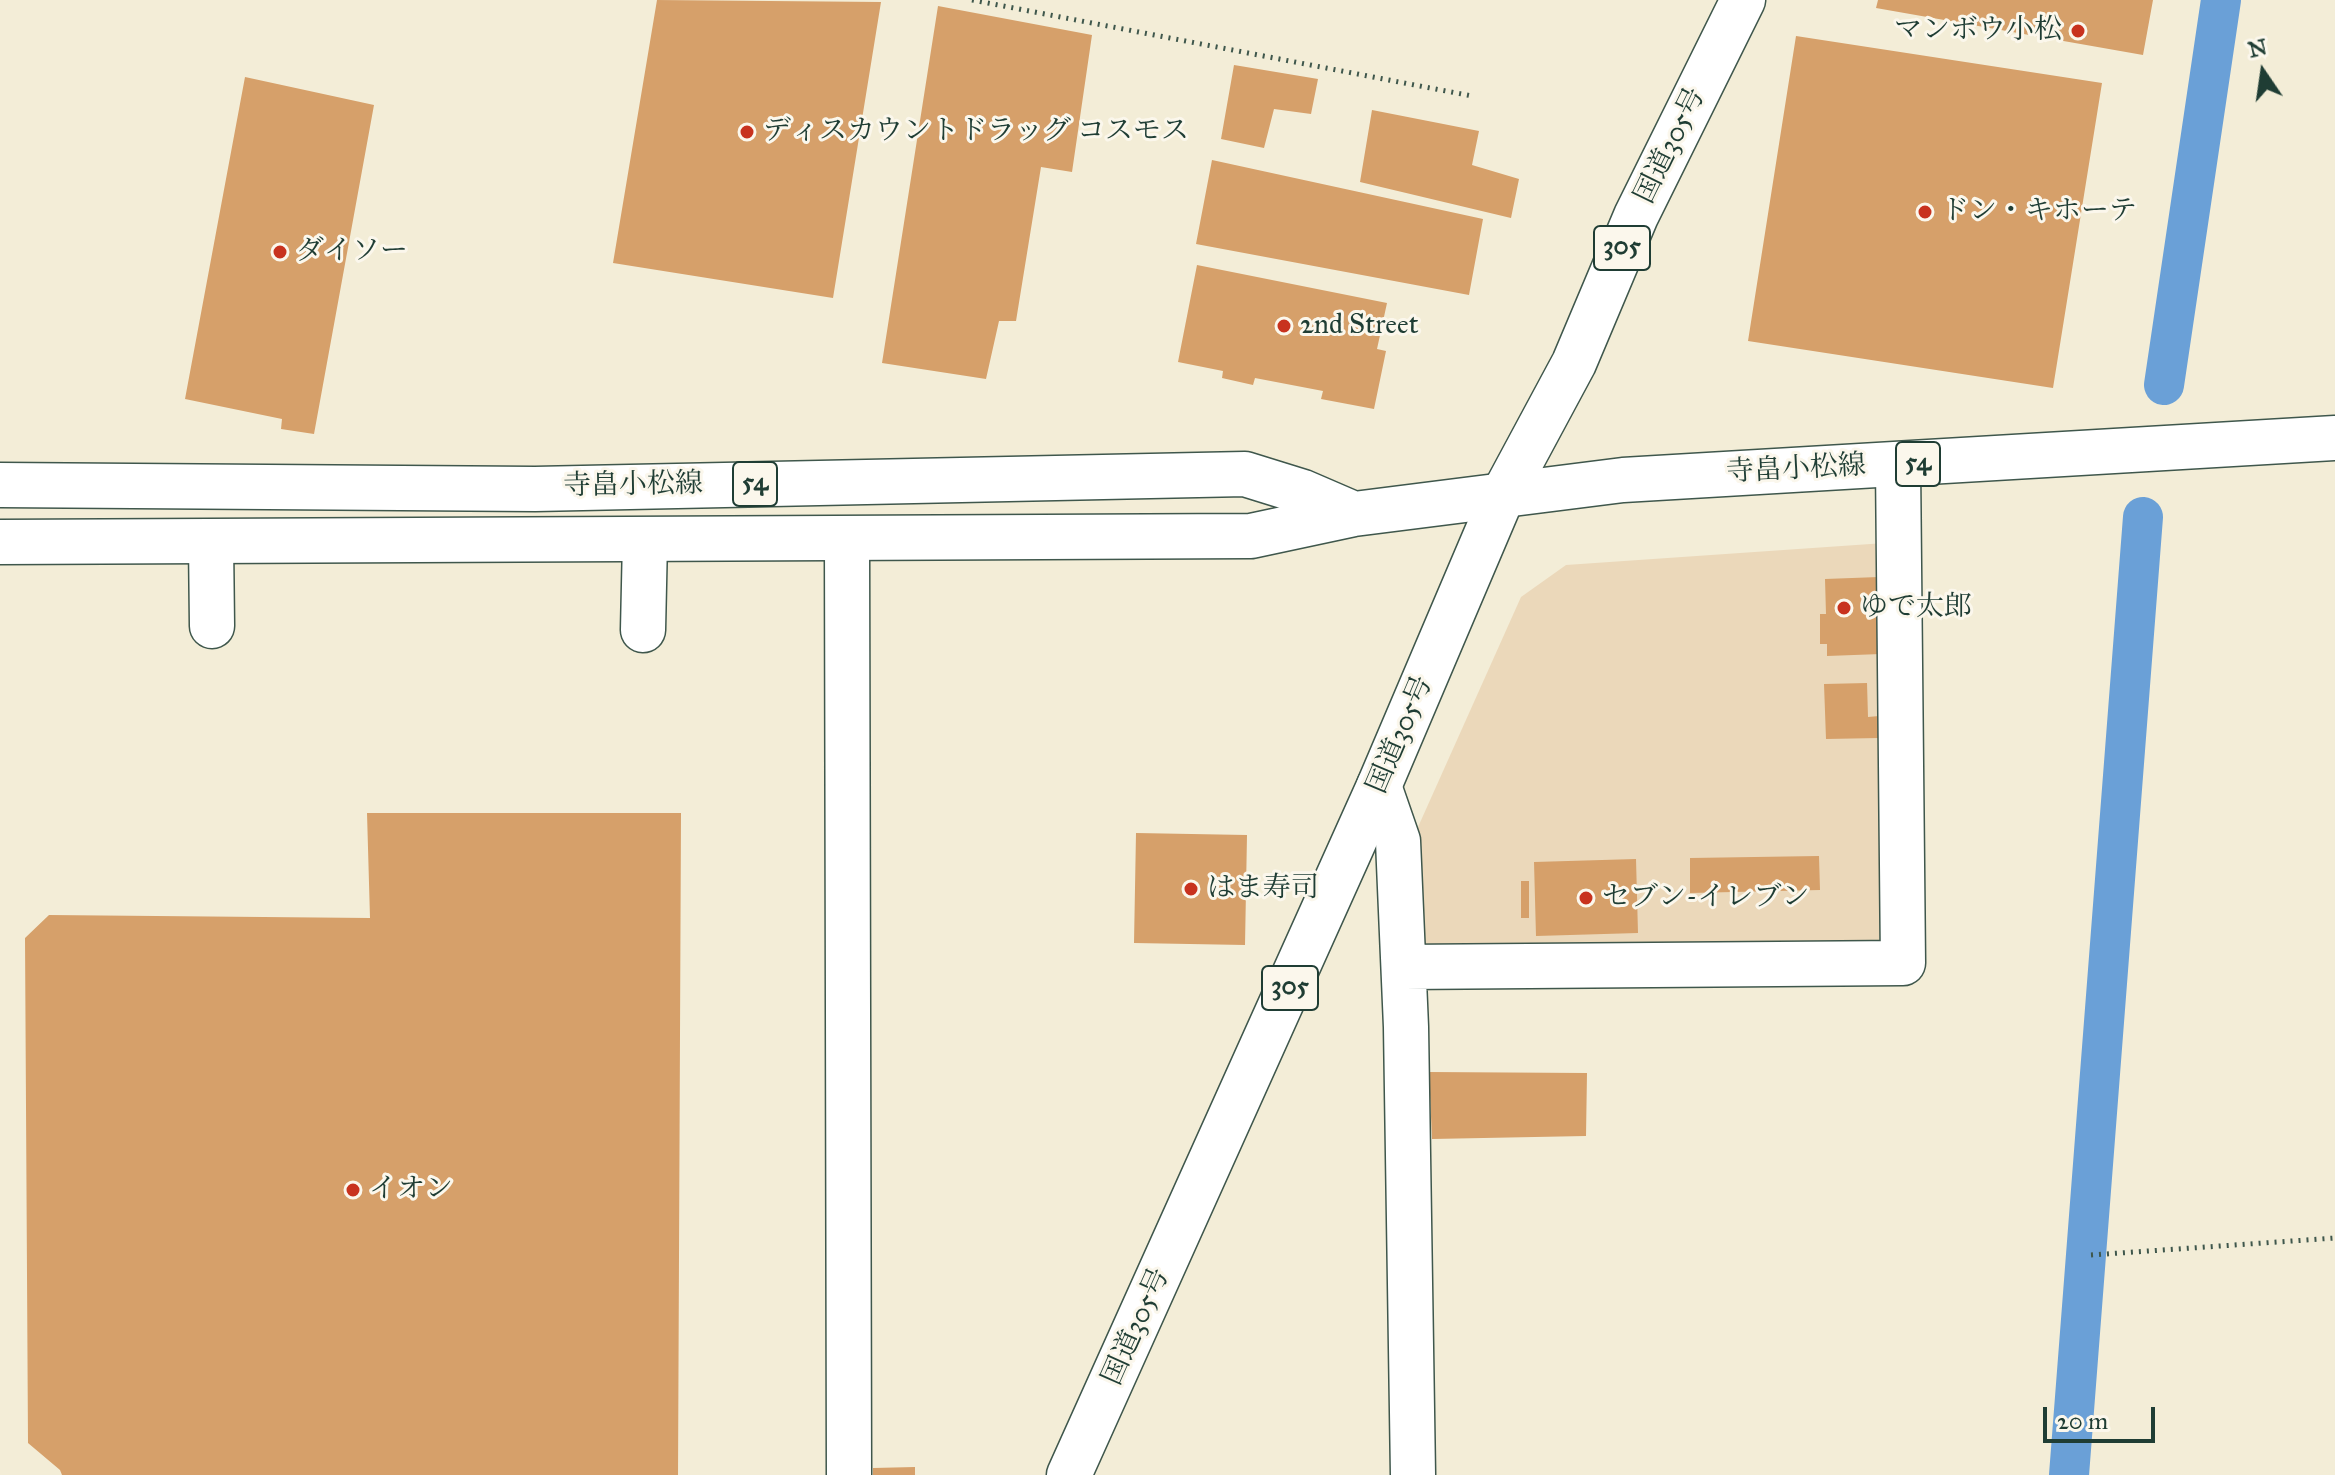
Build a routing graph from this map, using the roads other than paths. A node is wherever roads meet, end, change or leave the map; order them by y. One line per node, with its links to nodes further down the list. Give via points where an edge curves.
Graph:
1 (1743, 0): 5 (main road, 国道305号 / 305, via 1636,216 1574,363)
2 (2335, 438): 3 (main road, 寺畠小松線 / 54)
3 (1898, 465): 5 (main road, 寺畠小松線 / 54, via 1623,480); 14 (main road, via 1903,963)
4 (0, 485): 6 (main road, 寺畠小松線 / 54, via 535,489 1245,474)
5 (1502, 497): 6 (main road, 寺畠小松線 / 54); 13 (main road, 国道305号 / 305)
6 (1354, 514): 8 (main road, 寺畠小松線 / 54, via 1251,536)
7 (645, 540): 8 (main road, 寺畠小松線 / 54); 10 (main road, 寺畠小松線 / 54); 12 (main road)
8 (847, 540): 15 (main road)
9 (0, 542): 10 (main road, 寺畠小松線 / 54)
10 (211, 542): 11 (main road)
11 (212, 626)
12 (643, 630)
13 (1379, 786): 14 (main road, via 1398,841); 16 (main road, 国道305号 / 305)
14 (1404, 967): 17 (main road)
15 (849, 1475)
16 (1069, 1475)
17 (1413, 1475)

